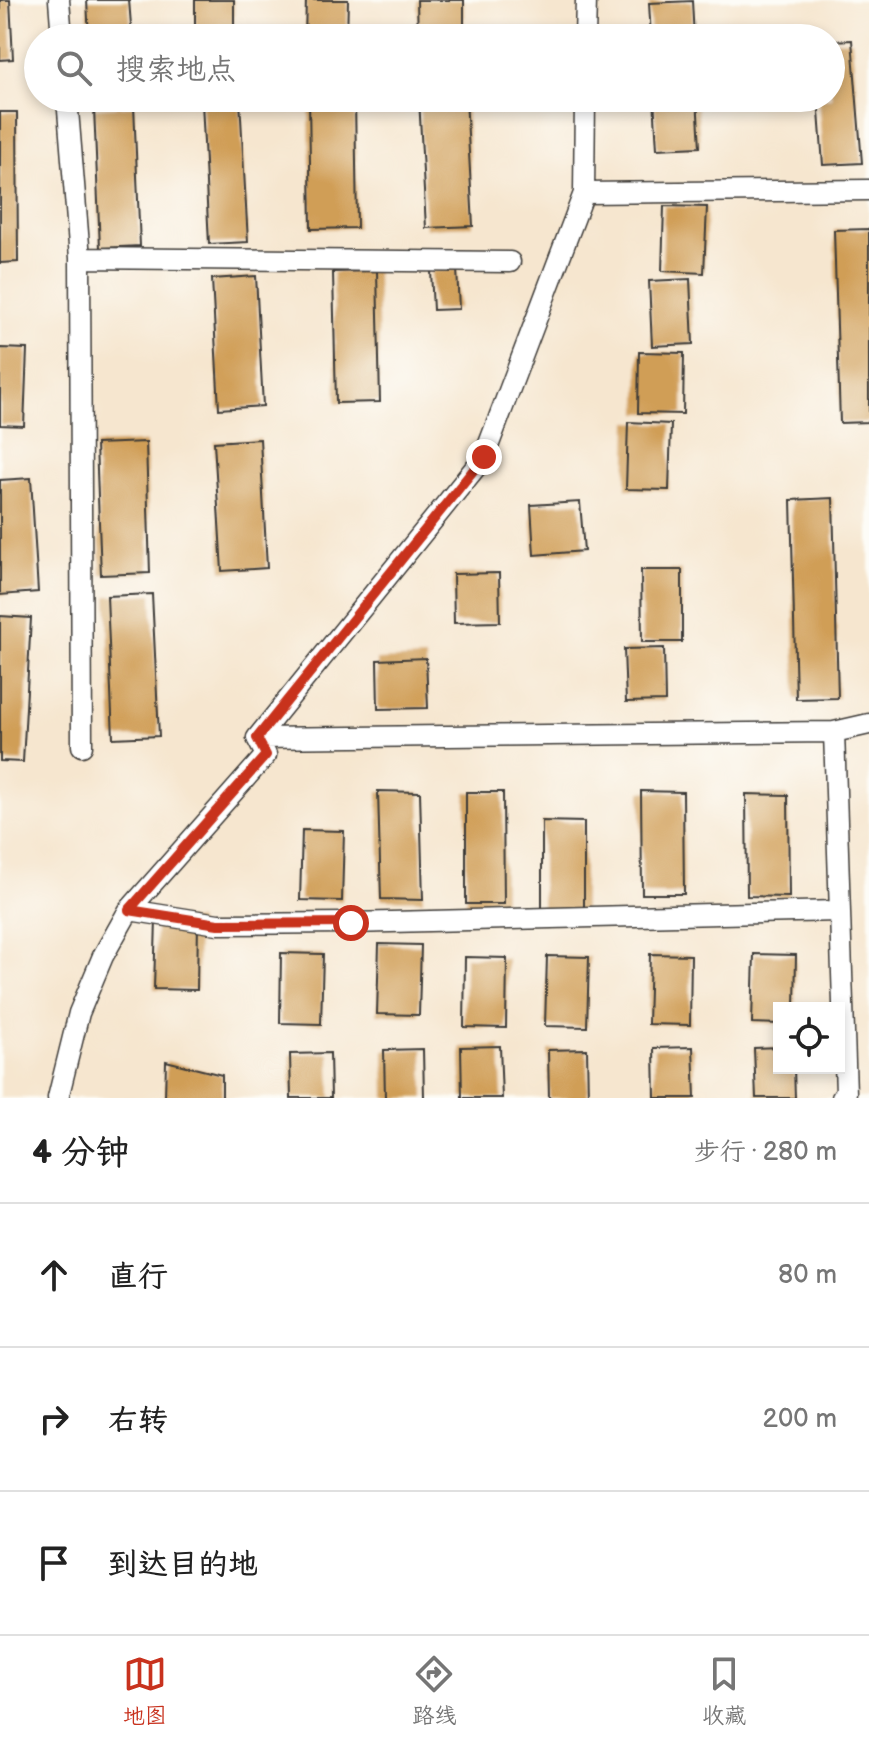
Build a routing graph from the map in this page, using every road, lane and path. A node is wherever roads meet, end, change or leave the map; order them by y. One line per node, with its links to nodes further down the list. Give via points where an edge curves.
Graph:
1 (59, 0): 3 (street)
2 (586, 0): 4 (street)
3 (61, 24)
4 (585, 24)
5 (68, 112): 9 (street)
6 (585, 112): 8 (street)
7 (869, 190): 8 (street)
8 (584, 193): 13 (street, via 484,457)
9 (80, 258): 10 (street); 14 (street)
10 (510, 262)
11 (869, 724): 12 (street)
12 (834, 732): 13 (street); 16 (street)
13 (257, 738): 15 (street, via 266,755)
14 (82, 746)
15 (129, 910): 16 (street, via 218,924); 17 (street, via 79,1013)
16 (839, 911): 18 (street, via 846,1093)
17 (58, 1098)
18 (842, 1098)

